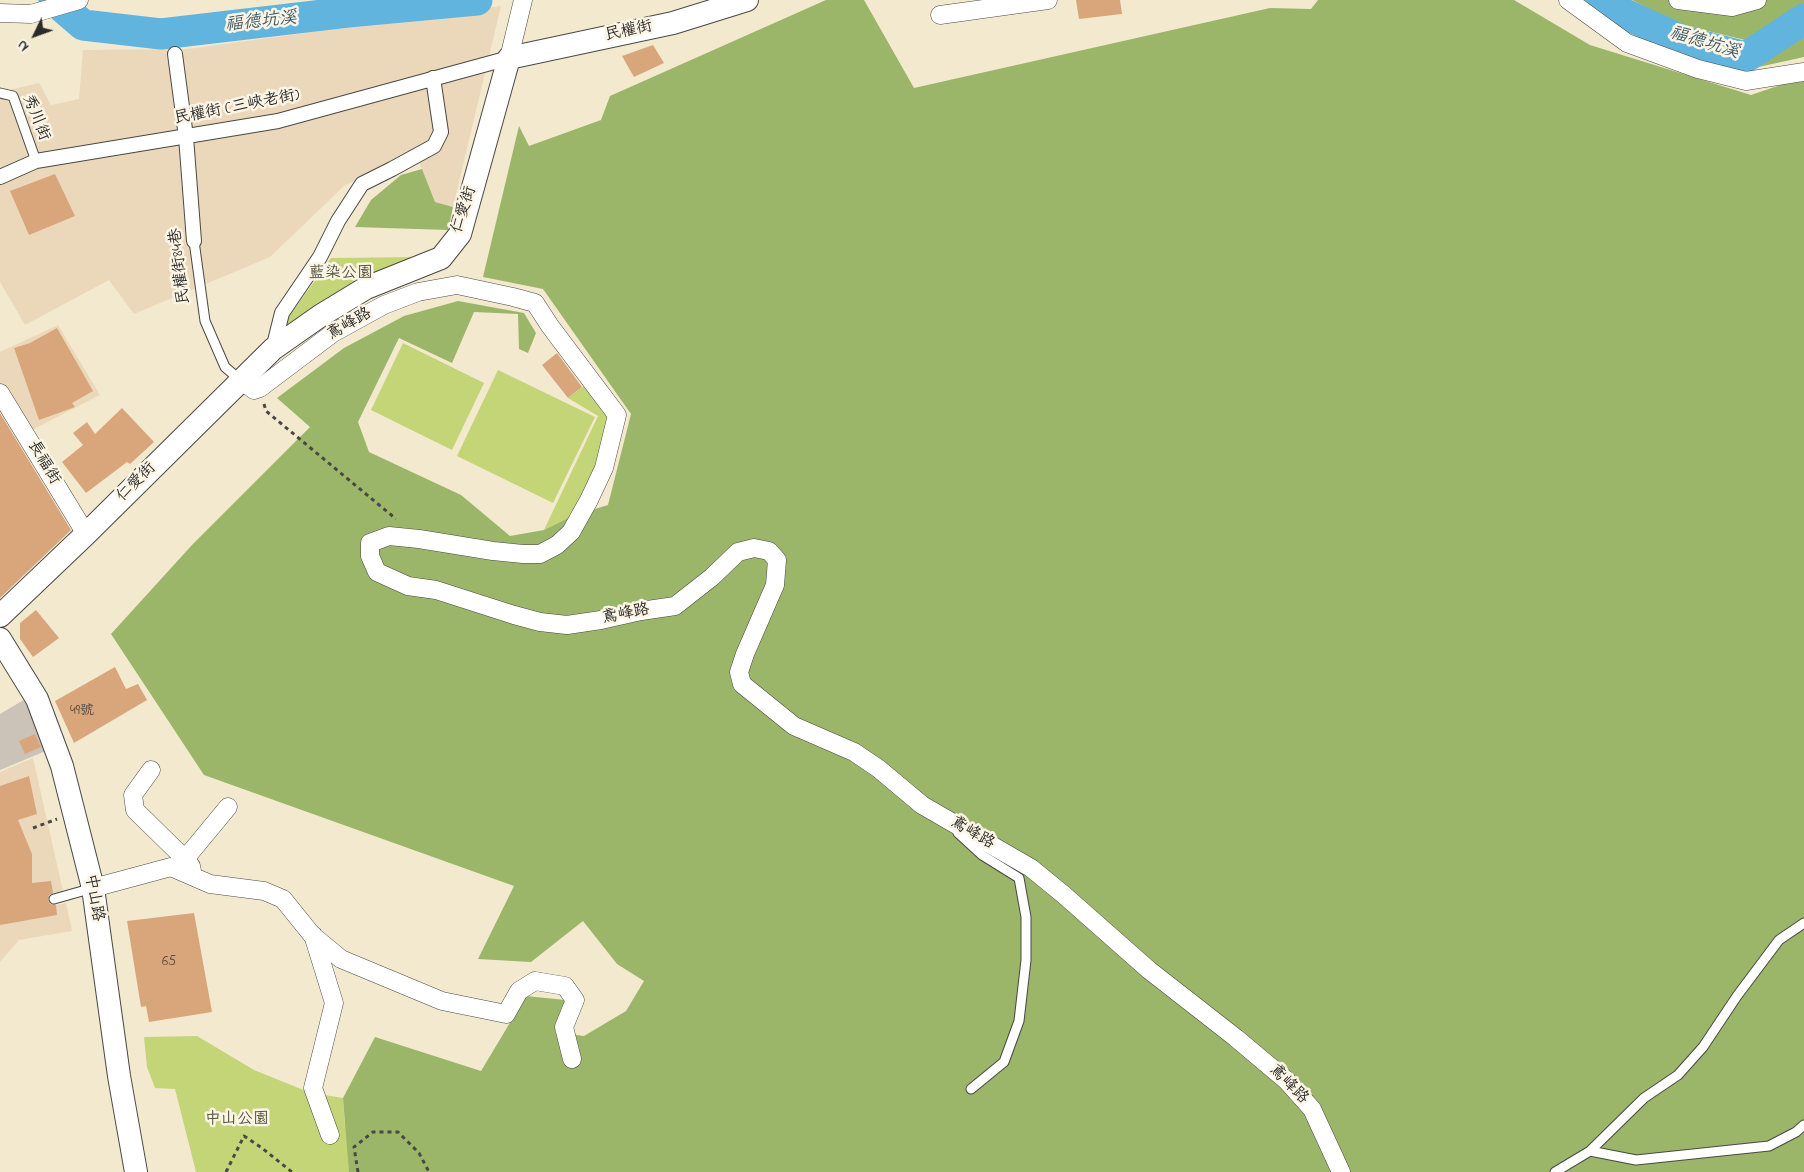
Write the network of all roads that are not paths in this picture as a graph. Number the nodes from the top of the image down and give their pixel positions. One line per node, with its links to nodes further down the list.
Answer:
1 (79, 0): 8 (street)
2 (523, 0): 11 (street)
3 (747, 0): 11 (street, 民權街)
4 (1048, 0): 9 (street)
5 (1568, 0): 12 (street)
6 (1678, 0): 7 (street)
7 (1757, 0)
8 (0, 12)
9 (940, 15)
10 (175, 54): 15 (street, 民權街84巷)
11 (508, 58): 13 (street, 民權街 (三峽老街)); 19 (street, 仁愛街)
12 (1804, 72)
13 (433, 78): 15 (street, 民權街 (三峽老街)); 19 (street)
14 (0, 93): 16 (lane, 秀川街)
15 (186, 136): 16 (street, 民權街 (三峽老街)); 18 (street, 民權街84巷)
16 (36, 161): 17 (street, 民權街 (三峽老街))
17 (0, 177)
18 (194, 241): 20 (lane, 民權街84巷)
19 (272, 349): 20 (street, 仁愛街)
20 (240, 380): 22 (street, 仁愛街); 27 (street, 鳶峰路)
21 (0, 393): 22 (street, 長福街)
22 (86, 534): 23 (street, 仁愛街)
23 (0, 616)
24 (0, 639): 30 (street, 中山路)
25 (152, 770): 28 (street)
26 (228, 807): 28 (street)
27 (934, 812): 35 (lane); 40 (street, 鳶峰路)
28 (185, 859): 29 (street)
29 (193, 876): 30 (street); 33 (street)
30 (93, 888): 31 (lane); 39 (street, 中山路)
31 (54, 899)
32 (1804, 924): 38 (lane)
33 (312, 935): 34 (street); 37 (street)
34 (572, 1059)
35 (970, 1089)
36 (1804, 1125): 38 (lane)
37 (330, 1135)
38 (1590, 1151): 41 (lane)
39 (136, 1172)
40 (1341, 1172)
41 (1555, 1172)

